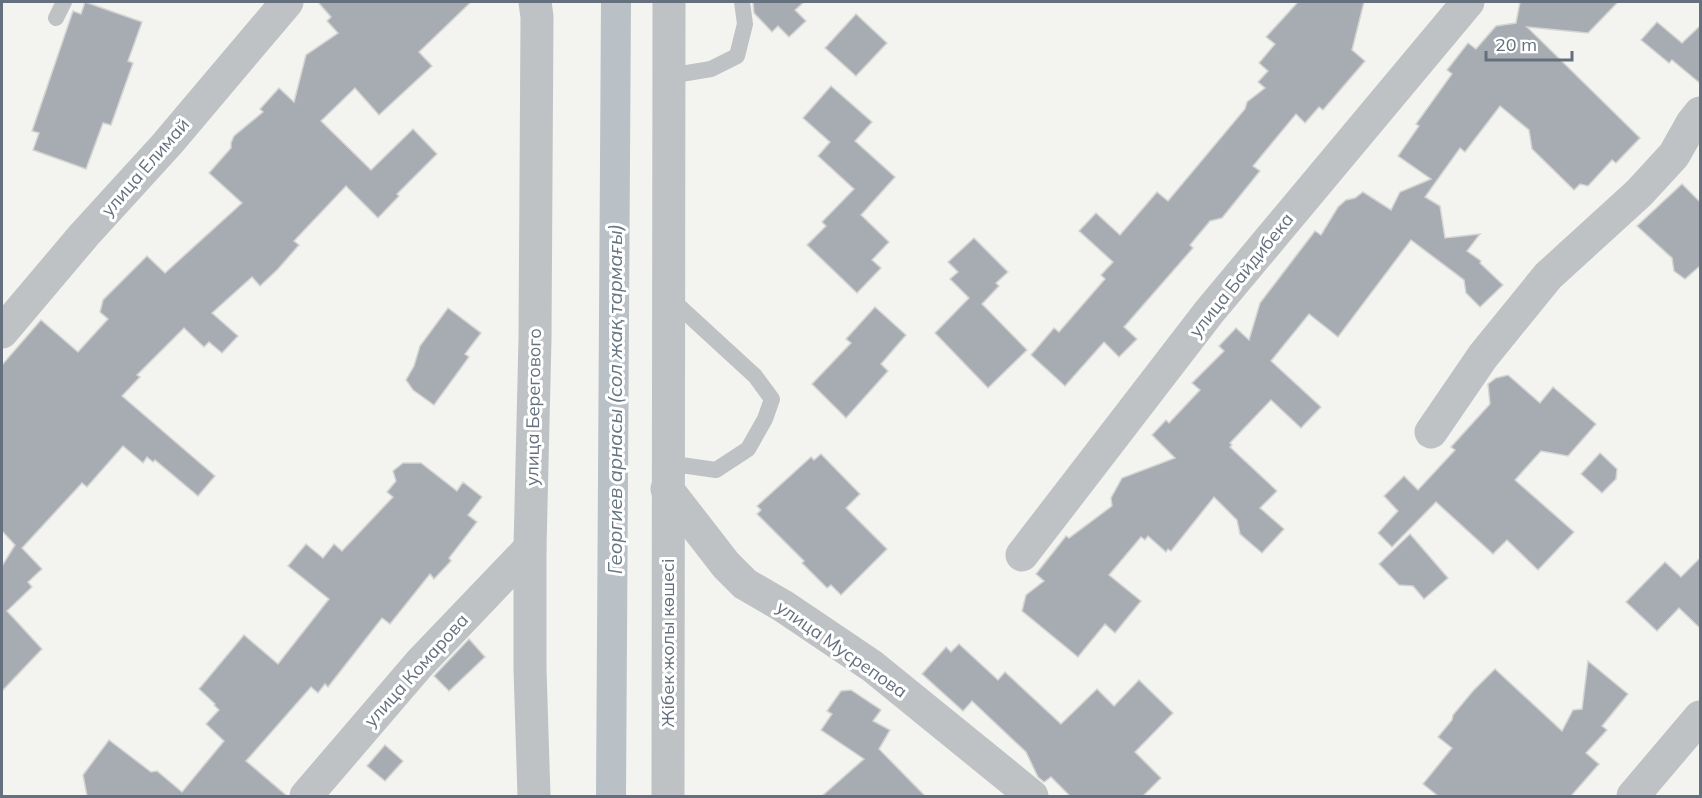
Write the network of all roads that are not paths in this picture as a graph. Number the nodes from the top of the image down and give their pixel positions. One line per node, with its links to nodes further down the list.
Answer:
1 (64, 2): 7 (lane)
2 (287, 2): 11 (street, улица Елимай)
3 (669, 2): 8 (street, Жібек жолы көшесі)
4 (742, 2): 8 (lane)
5 (1468, 2): 15 (street, улица Байдибека)
6 (536, 9): 14 (street, улица Берегового)
7 (56, 18)
8 (669, 76): 10 (street, Жібек жолы көшесі)
9 (1701, 113): 12 (street)
10 (668, 297): 13 (street, Жібек жолы көшесі); 13 (lane)
11 (2, 332)
12 (1431, 432)
13 (667, 476): 19 (street, Жібек жолы көшесі); 20 (street, улица Мусрепова)
14 (530, 548): 17 (street, улица Комарова); 18 (street, улица Берегового)
15 (1022, 555)
16 (1701, 717): 21 (street)
17 (306, 796)
18 (534, 796)
19 (668, 796)
20 (1032, 796)
21 (1633, 796)

